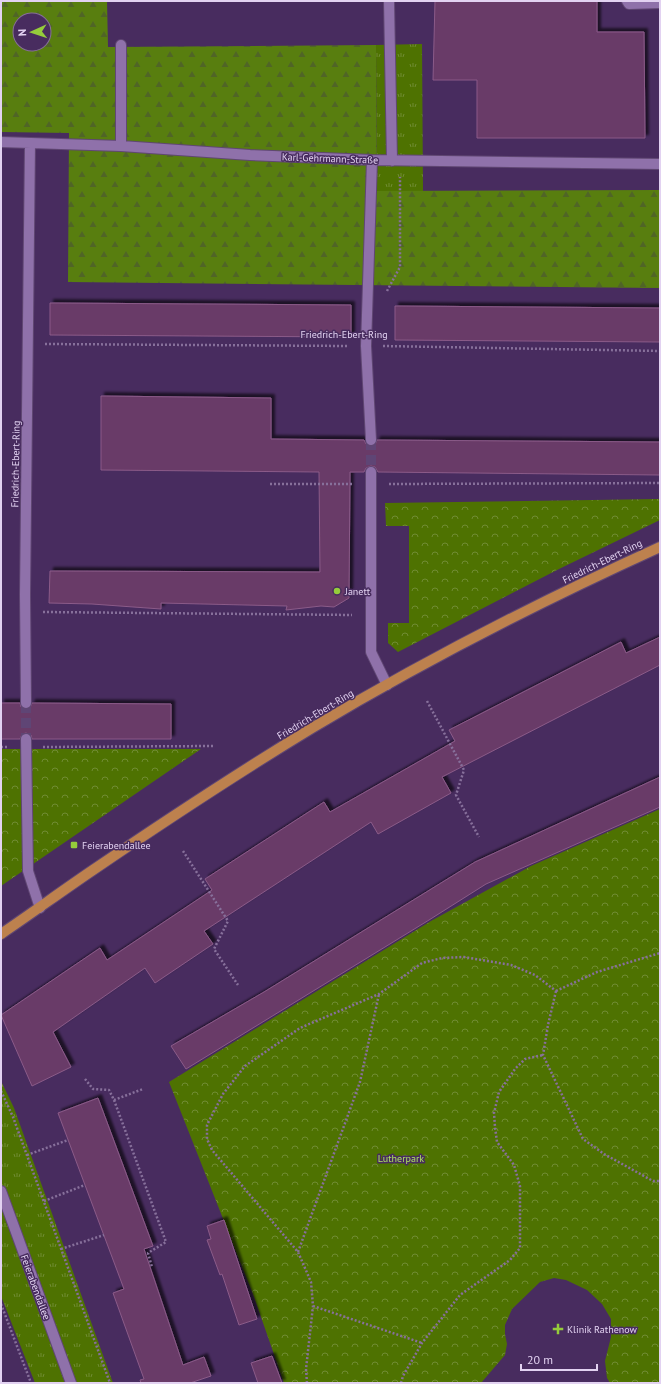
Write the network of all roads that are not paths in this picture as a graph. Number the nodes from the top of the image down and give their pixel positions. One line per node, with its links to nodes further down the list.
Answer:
1 (389, 1): 9 (street)
2 (627, 1): 3 (street)
3 (660, 3)
4 (121, 45): 7 (street)
5 (1, 142): 6 (street, Karl-Gehrmann-Straße)
6 (30, 143): 7 (street, Karl-Gehrmann-Straße); 15 (street, Friedrich-Ebert-Ring)
7 (121, 146): 8 (street, Karl-Gehrmann-Straße)
8 (372, 160): 9 (street, Karl-Gehrmann-Straße); 11 (street)
9 (396, 161): 10 (street, Karl-Gehrmann-Straße)
10 (660, 164)
11 (371, 440)
12 (371, 472): 14 (street)
13 (660, 547): 14 (main road, Friedrich-Ebert-Ring)
14 (387, 686): 17 (main road, Friedrich-Ebert-Ring)
15 (26, 703)
16 (26, 743): 17 (street)
17 (40, 908): 18 (main road, Friedrich-Ebert-Ring)
18 (1, 934)
19 (1, 1191): 20 (street, Feierabendallee)
20 (71, 1383)

